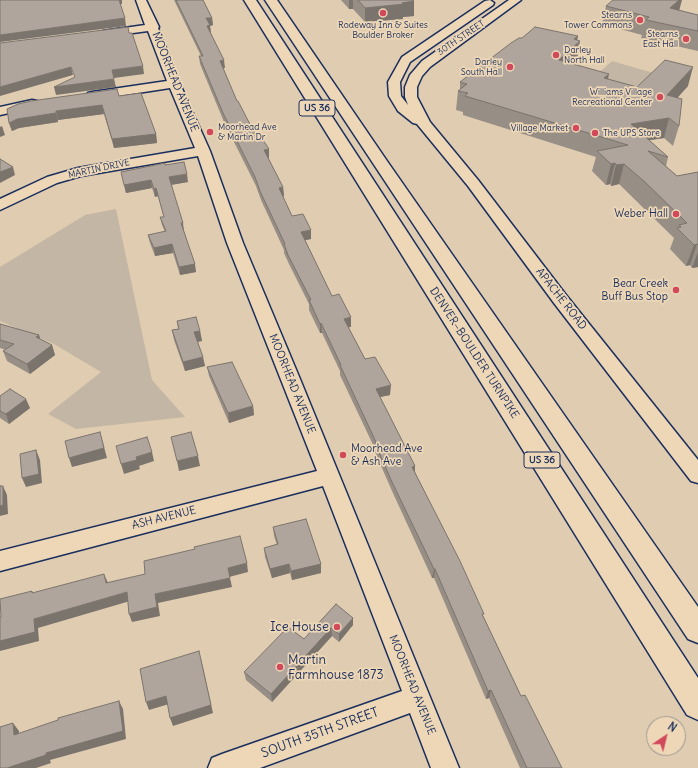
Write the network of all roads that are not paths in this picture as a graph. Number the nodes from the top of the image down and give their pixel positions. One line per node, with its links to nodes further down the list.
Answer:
1 (141, 0): 7 (street, MOORHEAD AVENUE)
2 (250, 0): 24 (highway, DENVER–BOULDER TURNPIKE / US 36)
3 (271, 0): 15 (highway, US 36)
4 (284, 0): 15 (highway)
5 (494, 0): 9 (street, 30TH STREET)
6 (516, 0): 10 (street, 30TH STREET)
7 (153, 27): 8 (street); 11 (street, MOORHEAD AVENUE)
8 (91, 35)
9 (394, 82): 16 (street, APACHE ROAD)
10 (412, 82): 16 (street, APACHE ROAD)
11 (174, 84): 12 (street); 17 (street, MOORHEAD AVENUE)
12 (79, 98)
13 (48, 102): 14 (street)
14 (0, 112)
15 (346, 112): 22 (highway, US 36)
16 (424, 124): 19 (street, APACHE ROAD)
17 (203, 151): 18 (street, MARTIN DRIVE); 20 (street, MOORHEAD AVENUE)
18 (0, 205)
19 (698, 475)
20 (329, 476): 21 (street, ASH AVENUE); 23 (street, MOORHEAD AVENUE)
21 (0, 561)
22 (698, 630)
23 (418, 698): 25 (street, SOUTH 35TH STREET); 26 (street, MOORHEAD AVENUE)
24 (698, 706)
25 (222, 768)
26 (445, 768)

